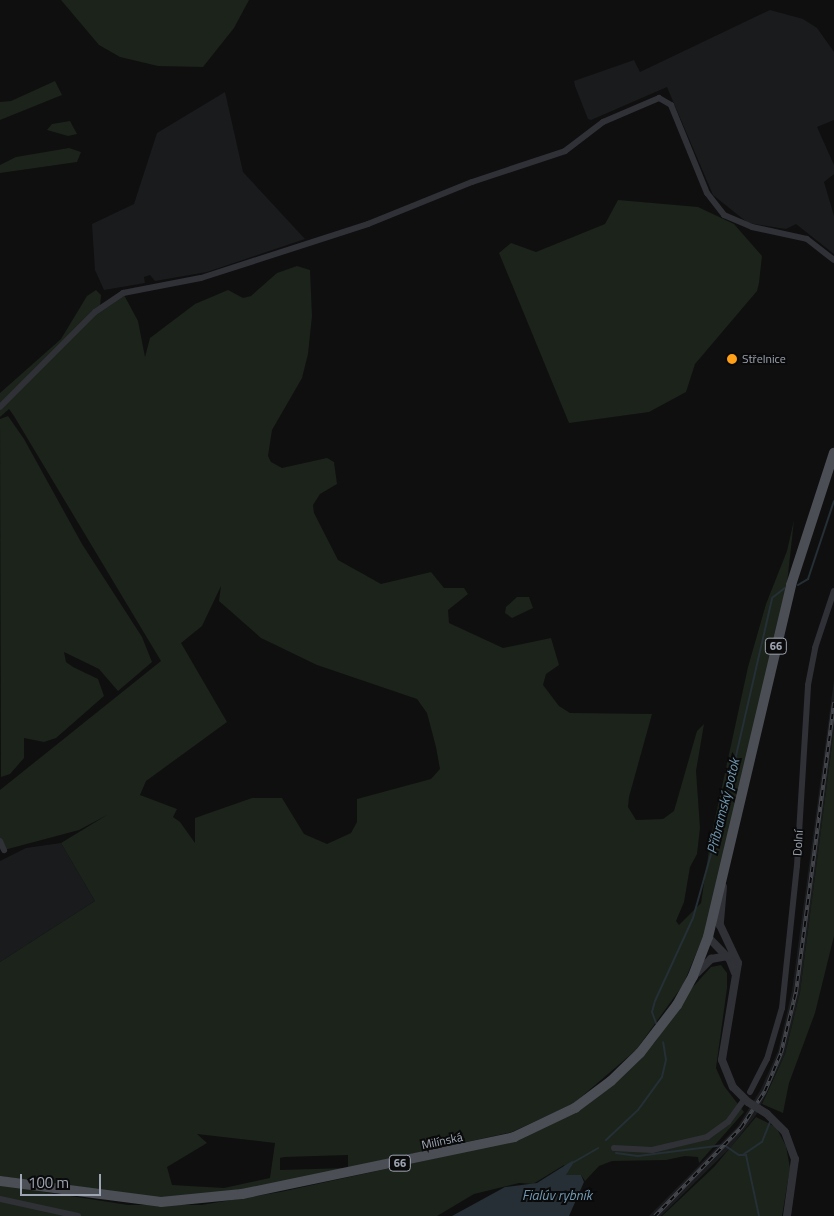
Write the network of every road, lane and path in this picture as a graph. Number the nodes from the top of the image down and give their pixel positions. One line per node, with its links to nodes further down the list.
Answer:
1 (834, 260): 2 (street)
2 (0, 407)
3 (834, 453): 7 (main road, 66)
4 (834, 591): 13 (street, Dolní)
5 (0, 841): 6 (street)
6 (4, 850)
7 (723, 878): 8 (main road, 66); 9 (street)
8 (708, 937): 9 (street); 10 (street); 12 (main road, Milínská / 66)
9 (730, 945): 11 (street)
10 (728, 956): 11 (street); 12 (street)
11 (736, 980): 14 (street)
12 (687, 987): 16 (main road, Milínská / 66)
13 (750, 1092)
14 (746, 1100): 15 (street); 19 (street, bridge)
15 (614, 1148)
16 (0, 1181)
17 (0, 1199): 18 (street)
18 (78, 1216)
19 (787, 1216)

